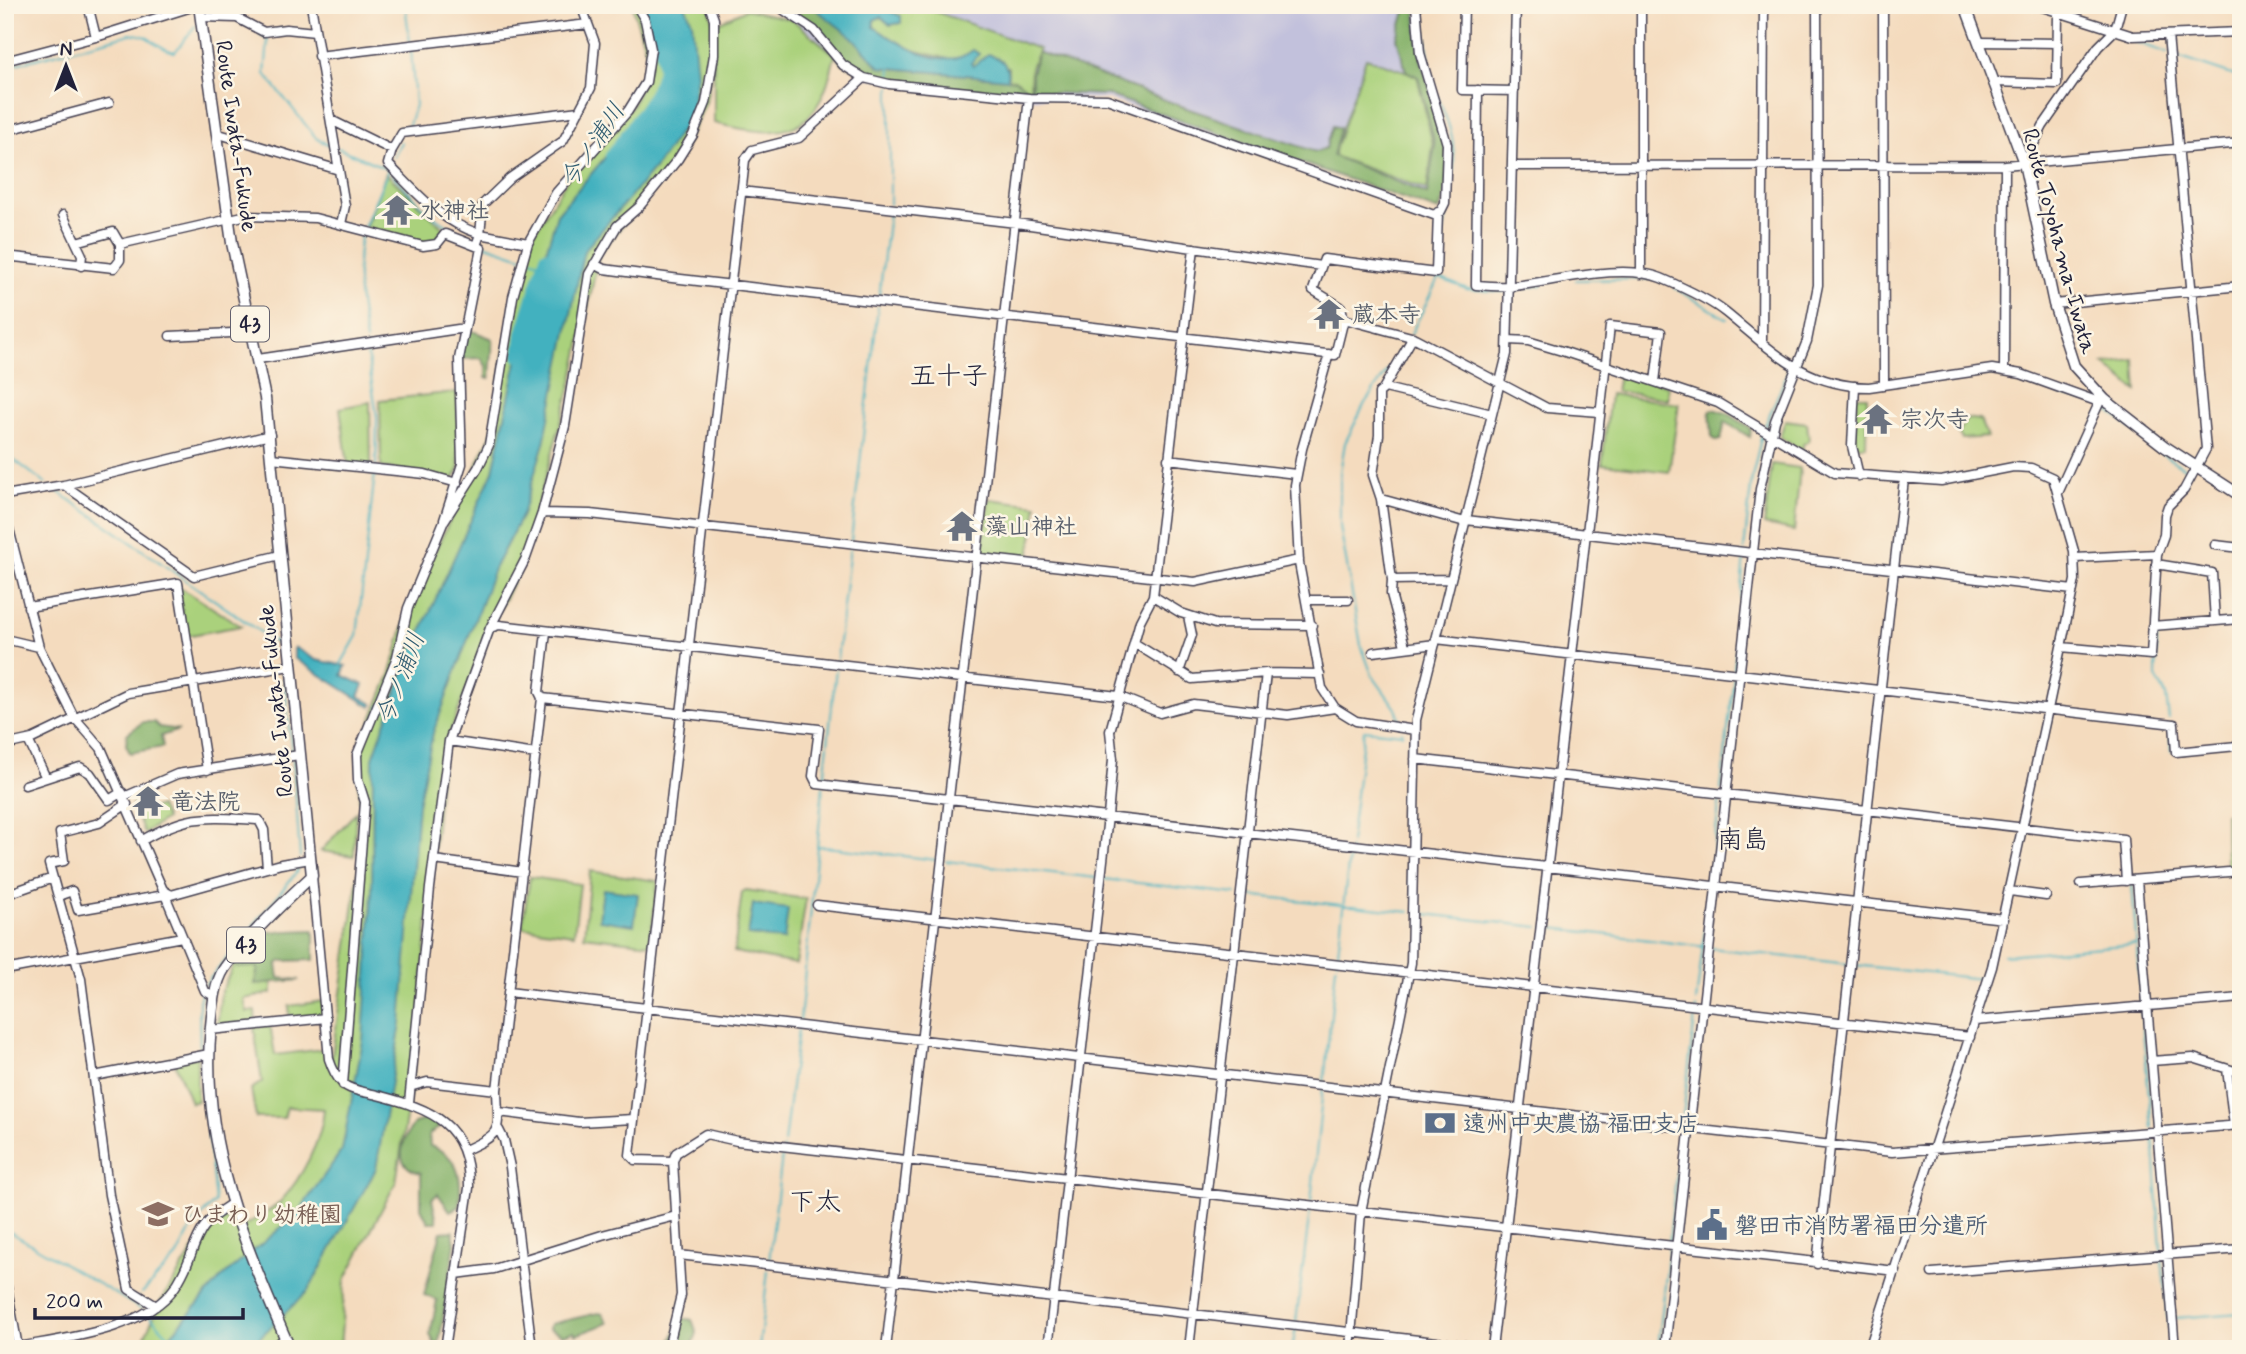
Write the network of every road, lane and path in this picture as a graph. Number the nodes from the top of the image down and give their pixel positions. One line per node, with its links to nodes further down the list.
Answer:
1 (88, 5): 25 (street)
2 (199, 5): 19 (main road, Route Iwata-Fukude / 43); 25 (street)
3 (311, 5): 21 (street)
4 (581, 5): 20 (street)
5 (636, 5): 59 (street)
6 (709, 5): 64 (street)
7 (776, 5): 30 (street)
8 (1416, 5): 52 (street)
9 (1464, 5): 32 (street)
10 (1516, 5): 33 (street)
11 (1641, 5): 49 (street)
12 (1764, 5): 48 (street)
13 (1817, 5): 44 (street)
14 (1883, 5): 45 (street)
15 (1965, 5): 26 (main road, Route Toyohama-Iwata)
16 (2036, 5): 18 (street)
17 (2122, 5): 22 (street)
18 (2058, 13): 22 (street); 27 (street)
19 (201, 17): 21 (street); 39 (main road, Route Iwata-Fukude / 43)
20 (589, 24): 28 (street); 36 (street)
21 (315, 32): 28 (street)
22 (2113, 32): 24 (street); 43 (street)
23 (2241, 32): 24 (street)
24 (2168, 34): 41 (street)
25 (96, 37): 29 (street)
26 (1979, 43): 27 (street); 31 (main road, Route Toyohama-Iwata)
27 (2058, 43): 31 (street)
28 (318, 56): 37 (street)
29 (5, 61)
30 (864, 78): 34 (street); 51 (street)
31 (1994, 82): 43 (main road, Route Toyohama-Iwata)
32 (1478, 90): 33 (street); 69 (street)
33 (1514, 91): 47 (street)
34 (1029, 98): 52 (street); 55 (street)
35 (109, 103): 38 (street)
36 (579, 111): 42 (street); 57 (street)
37 (331, 120): 42 (street); 50 (street)
38 (5, 131)
39 (219, 134): 50 (street); 54 (main road, Route Iwata-Fukude / 43)
40 (2241, 143): 41 (street)
41 (2179, 148): 43 (street); 71 (street)
42 (392, 150): 57 (street)
43 (2024, 163): 46 (street); 72 (main road, Route Toyohama-Iwata)
44 (1819, 165): 45 (street); 48 (street); 85 (street)
45 (1883, 165): 46 (street); 89 (street)
46 (2005, 165): 86 (street)
47 (1513, 166): 49 (street); 69 (street)
48 (1761, 166): 49 (street); 81 (street)
49 (1641, 167): 67 (street)
50 (339, 170): 56 (street)
51 (741, 191): 55 (street); 68 (street)
52 (1438, 212): 66 (street)
53 (63, 215): 58 (street)
54 (228, 219): 56 (street); 60 (street); 76 (main road, Route Iwata-Fukude / 43)
55 (1016, 223): 62 (street); 73 (street)
56 (341, 224): 61 (street)
57 (480, 234): 59 (street); 61 (street)
58 (76, 242): 60 (street); 65 (street)
59 (528, 243): 111 (street)
60 (120, 244): 65 (street)
61 (476, 246): 75 (street)
62 (1194, 248): 66 (street); 78 (street)
63 (5, 256): 65 (street)
64 (594, 264): 68 (street); 110 (street)
65 (81, 265)
66 (1321, 266): 74 (street)
67 (1642, 274): 69 (street); 81 (street)
68 (730, 284): 73 (street); 113 (street)
69 (1511, 286): 80 (street)
70 (2241, 286): 71 (street)
71 (2193, 290): 72 (street); 99 (street)
72 (2054, 304): 92 (main road, Route Toyohama-Iwata)
73 (1004, 317): 78 (street); 121 (street)
74 (1344, 319): 79 (street); 82 (street)
75 (465, 328): 83 (street); 103 (street)
76 (252, 332): 77 (street); 83 (main road, Route Iwata-Fukude / 43)
77 (170, 336)
78 (1182, 337): 82 (street); 98 (street)
79 (1413, 337): 88 (street); 90 (street)
80 (1509, 340): 84 (street); 88 (street)
81 (1762, 344): 85 (street)
82 (1329, 354): 100 (street)
83 (258, 359): 95 (main road, Route Iwata-Fukude / 43)
84 (1605, 365): 87 (street); 87 (street); 93 (street)
85 (1795, 371): 91 (street); 96 (street)
86 (2004, 371): 89 (street); 92 (street)
87 (1655, 382): 96 (street)
88 (1499, 383): 93 (street); 94 (street)
89 (1884, 383): 91 (street)
90 (1383, 389): 94 (street); 108 (street)
91 (1855, 389): 101 (street)
92 (2099, 402): 99 (main road, Route Toyohama-Iwata); 105 (street)
93 (1600, 412): 114 (street)
94 (1492, 414): 112 (street)
95 (270, 435): 97 (main road, Route Iwata-Fukude / 43); 104 (street)
96 (1771, 438): 101 (street); 117 (street)
97 (271, 458): 103 (street); 119 (main road, Route Iwata-Fukude / 43)
98 (1168, 459): 100 (street); 125 (street)
99 (2197, 468): 107 (main road, Route Toyohama-Iwata); 118 (street)
100 (1296, 474): 122 (street)
101 (1859, 476): 102 (street)
102 (1904, 479): 105 (street); 124 (street)
103 (457, 482): 111 (street)
104 (64, 485): 106 (street); 119 (street)
105 (2058, 493): 120 (street)
106 (5, 495)
107 (2241, 496)
108 (1381, 499): 112 (street); 127 (street)
109 (5, 513): 132 (street)
110 (542, 513): 113 (street); 138 (street)
111 (444, 521): 231 (street)
112 (1465, 521): 114 (street); 126 (street)
113 (702, 527): 121 (street); 146 (street)
114 (1586, 533): 117 (street); 148 (street)
115 (2215, 545): 116 (street)
116 (2241, 548)
117 (1754, 552): 124 (street); 153 (street)
118 (2157, 554): 120 (street); 123 (street)
119 (280, 555): 149 (main road, Route Iwata-Fukude / 43)
120 (2075, 558): 128 (street)
121 (977, 559): 125 (street); 154 (street)
122 (1299, 560): 125 (street); 130 (street)
123 (2156, 564): 135 (street); 137 (street)
124 (1895, 569): 128 (street); 156 (street)
125 (1155, 578): 129 (street)
126 (1451, 579): 127 (street); 141 (street)
127 (1392, 580): 143 (street)
128 (2073, 590): 145 (street)
129 (1153, 596): 133 (street); 142 (street)
130 (1308, 600): 131 (street); 136 (street)
131 (1348, 600)
132 (28, 607): 144 (street); 155 (street)
133 (1188, 616): 136 (street); 150 (street)
134 (2241, 619): 135 (street)
135 (2215, 621): 137 (street)
136 (1312, 625): 152 (street)
137 (2156, 626): 145 (street)
138 (490, 628): 139 (street); 166 (street)
139 (546, 632): 146 (street); 158 (street)
140 (5, 639): 144 (street)
141 (1436, 641): 143 (street); 148 (street); 164 (street)
142 (1134, 643): 150 (street); 157 (street)
143 (1405, 646): 147 (street)
144 (39, 647): 163 (street)
145 (2061, 647): 160 (street)
146 (688, 648): 154 (street); 162 (street)
147 (1373, 652)
148 (1572, 655): 153 (street); 173 (street)
149 (290, 661): 155 (street); 170 (main road, Route Iwata-Fukude / 43)
150 (1179, 672): 151 (street)
151 (1265, 673): 152 (street); 161 (street)
152 (1320, 674): 159 (street)
153 (1741, 674): 156 (street); 176 (street)
154 (963, 679): 157 (street); 178 (street)
155 (193, 682): 163 (street); 172 (street)
156 (1881, 690): 160 (street); 179 (street)
157 (1118, 696): 161 (street); 180 (street)
158 (542, 698): 162 (street); 169 (street)
159 (1335, 708): 161 (street); 164 (street)
160 (2048, 709): 167 (street); 181 (street)
161 (1262, 712): 182 (street)
162 (681, 713): 178 (street); 217 (street)
163 (74, 717): 165 (street); 177 (street)
164 (1415, 730): 171 (street)
165 (28, 740): 168 (street); 174 (street)
166 (449, 741): 169 (street); 186 (street)
167 (2241, 743)
168 (5, 745)
169 (536, 754): 190 (street)
170 (299, 755): 172 (street); 185 (main road, Route Iwata-Fukude / 43)
171 (1415, 759): 173 (street); 184 (street)
172 (207, 770): 177 (street)
173 (1558, 775): 176 (street); 187 (street)
174 (45, 776): 175 (street); 177 (street)
175 (25, 785)
176 (1728, 794): 179 (street); 195 (street)
177 (125, 798): 183 (street); 192 (street)
178 (949, 799): 180 (street); 203 (street)
179 (1867, 810): 181 (street); 201 (street)
180 (1108, 817): 182 (street); 205 (street)
181 (2023, 828): 193 (street); 196 (street)
182 (1248, 833): 184 (street); 207 (street)
183 (141, 841): 188 (street); 197 (street)
184 (1414, 852): 187 (street); 210 (street)
185 (310, 859): 188 (street); 191 (main road, Route Iwata-Fukude / 43)
186 (434, 860): 190 (street); 232 (street)
187 (1548, 866): 195 (street); 211 (street)
188 (267, 868): 197 (street)
189 (2241, 871): 193 (street)
190 (523, 872): 212 (street)
191 (312, 876): 213 (main road, 43); 218 (street)
192 (53, 878): 198 (street); 199 (street)
193 (2131, 880): 194 (street); 215 (street)
194 (2081, 884)
195 (1718, 886): 201 (street); 216 (street)
196 (2010, 891): 200 (street); 204 (street)
197 (164, 893): 199 (street); 206 (street)
198 (5, 895)
199 (58, 896): 208 (street)
200 (2046, 896)
201 (1857, 901): 204 (street); 220 (street)
202 (817, 905): 203 (street)
203 (934, 917): 205 (street); 223 (street)
204 (2004, 919): 219 (street)
205 (1094, 934): 207 (street); 225 (street)
206 (182, 937): 208 (street); 213 (street)
207 (1234, 950): 210 (street); 229 (street)
208 (74, 958): 209 (street); 230 (street)
209 (5, 970)
210 (1409, 972): 211 (street); 234 (street)
211 (1534, 988): 216 (street); 236 (street)
212 (508, 992): 217 (street); 233 (street)
213 (214, 996): 221 (main road, 43)
214 (2241, 998): 215 (street)
215 (2147, 1006): 219 (street); 226 (street)
216 (1704, 1008): 220 (street); 240 (street)
217 (647, 1009): 223 (street); 238 (street)
218 (326, 1018): 221 (street); 231 (street)
219 (1975, 1021): 222 (street)
220 (1843, 1023): 222 (street); 243 (street)
221 (210, 1030): 224 (main road, 43)
222 (1970, 1037): 245 (street)
223 (922, 1040): 225 (street); 246 (street)
224 (209, 1054): 230 (street); 250 (main road, 43)
225 (1081, 1058): 229 (street); 248 (street)
226 (2151, 1061): 227 (street); 242 (street)
227 (2227, 1069): 228 (street); 239 (street)
228 (2241, 1073)
229 (1220, 1074): 234 (street); 249 (street)
230 (94, 1076): 266 (street)
231 (347, 1086): 235 (street)
232 (413, 1086): 233 (street); 235 (street)
233 (497, 1090): 237 (street)
234 (1384, 1093): 236 (street); 251 (street)
235 (410, 1103): 244 (street)
236 (1520, 1108): 240 (street); 253 (street)
237 (499, 1112): 238 (street); 241 (street)
238 (634, 1119): 247 (street)
239 (2237, 1125): 242 (street)
240 (1690, 1128): 243 (street); 254 (street)
241 (499, 1130): 244 (street); 258 (street)
242 (2157, 1132): 245 (street); 257 (street)
243 (1829, 1143): 245 (street); 259 (street)
244 (465, 1150): 262 (street)
245 (1934, 1150): 260 (street)
246 (906, 1160): 247 (street); 248 (street); 264 (street)
247 (673, 1161): 252 (street)
248 (1067, 1178): 249 (street); 265 (street)
249 (1207, 1194): 251 (street); 267 (street)
250 (231, 1204): 266 (street); 269 (main road, 43)
251 (1361, 1212): 253 (street); 268 (street)
252 (676, 1216): 256 (street); 258 (street)
253 (1506, 1228): 254 (street); 281 (street)
254 (1677, 1247): 259 (street); 282 (street)
255 (2241, 1249): 257 (street)
256 (679, 1255): 264 (street); 276 (street)
257 (2167, 1255): 261 (street); 284 (street)
258 (520, 1261): 262 (street); 275 (street)
259 (1817, 1264): 260 (street)
260 (1896, 1271): 283 (street)
261 (1932, 1273)
262 (456, 1274): 274 (street)
263 (5, 1278): 270 (street)
264 (893, 1279): 265 (street); 277 (street)
265 (1054, 1298): 267 (street); 278 (street)
266 (156, 1306): 270 (street)
267 (1193, 1314): 268 (street); 279 (street)
268 (1351, 1332): 280 (street); 281 (street)
269 (285, 1338): 272 (street); 273 (main road, 43)
270 (18, 1347): 271 (street)
271 (7, 1349)
272 (272, 1349)
273 (290, 1349)
274 (445, 1349)
275 (532, 1349)
276 (668, 1349)
277 (886, 1349)
278 (1048, 1349)
279 (1189, 1349)
280 (1350, 1349)
281 (1493, 1349)
282 (1665, 1349)
283 (1869, 1349)
284 (2175, 1349)

